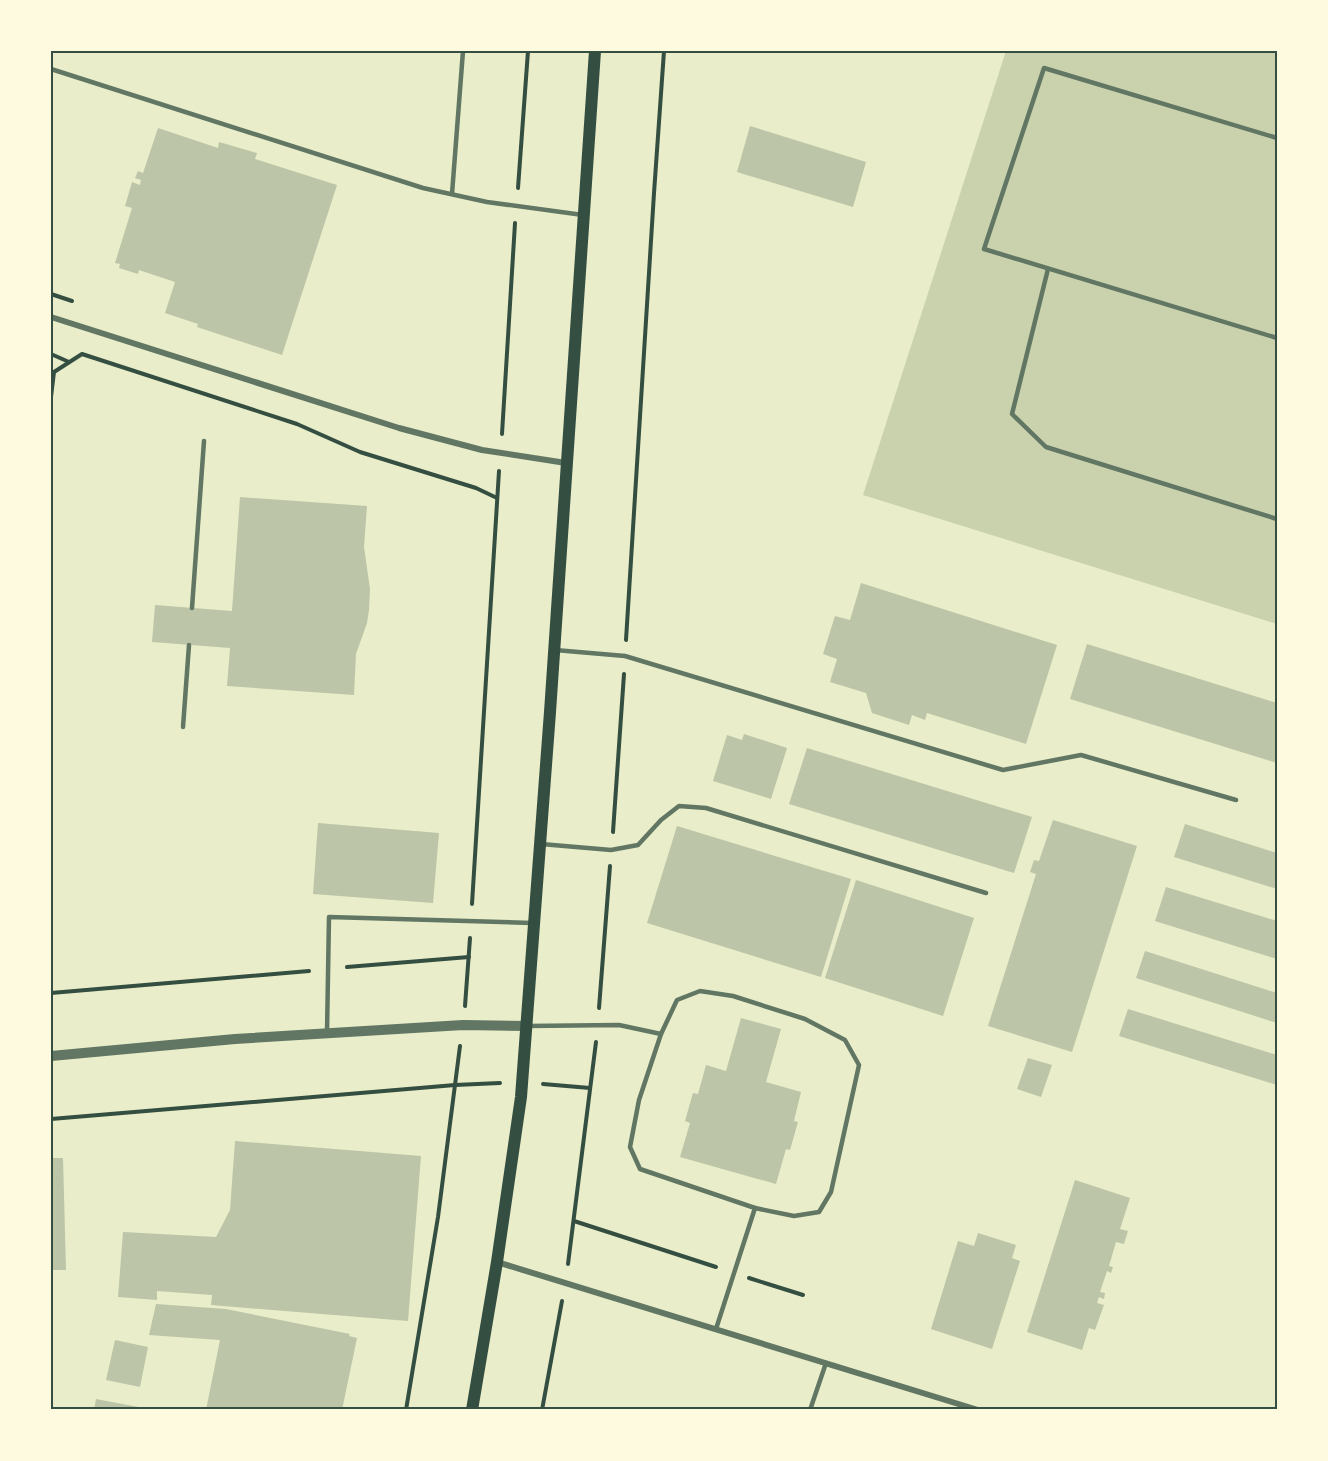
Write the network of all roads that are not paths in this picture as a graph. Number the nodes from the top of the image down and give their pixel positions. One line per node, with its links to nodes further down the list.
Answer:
1 (463, 51): 5 (lane)
2 (595, 51): 6 (main road)
3 (51, 69): 5 (lane)
4 (1277, 138): 7 (lane)
5 (452, 194): 6 (lane)
6 (583, 214): 11 (main road)
7 (1048, 268): 9 (lane); 12 (lane)
8 (51, 317): 11 (street)
9 (1277, 338)
10 (204, 441): 13 (lane)
11 (566, 463): 15 (main road)
12 (1277, 519)
13 (192, 608)
14 (189, 645): 16 (lane)
15 (554, 650): 17 (lane); 18 (main road)
16 (183, 727)
17 (1236, 800)
18 (541, 844): 19 (lane); 20 (main road)
19 (986, 893)
20 (534, 923): 21 (main road); 22 (lane)
21 (527, 1026): 22 (street); 23 (lane); 26 (main road)
22 (327, 1033): 24 (street)
23 (661, 1034): 25 (lane); 25 (lane)
24 (51, 1056)
25 (755, 1208): 27 (lane)
26 (497, 1263): 27 (street); 29 (main road)
27 (716, 1329): 28 (street)
28 (826, 1363): 30 (lane); 31 (street)
29 (472, 1410)
30 (810, 1410)
31 (978, 1410)

